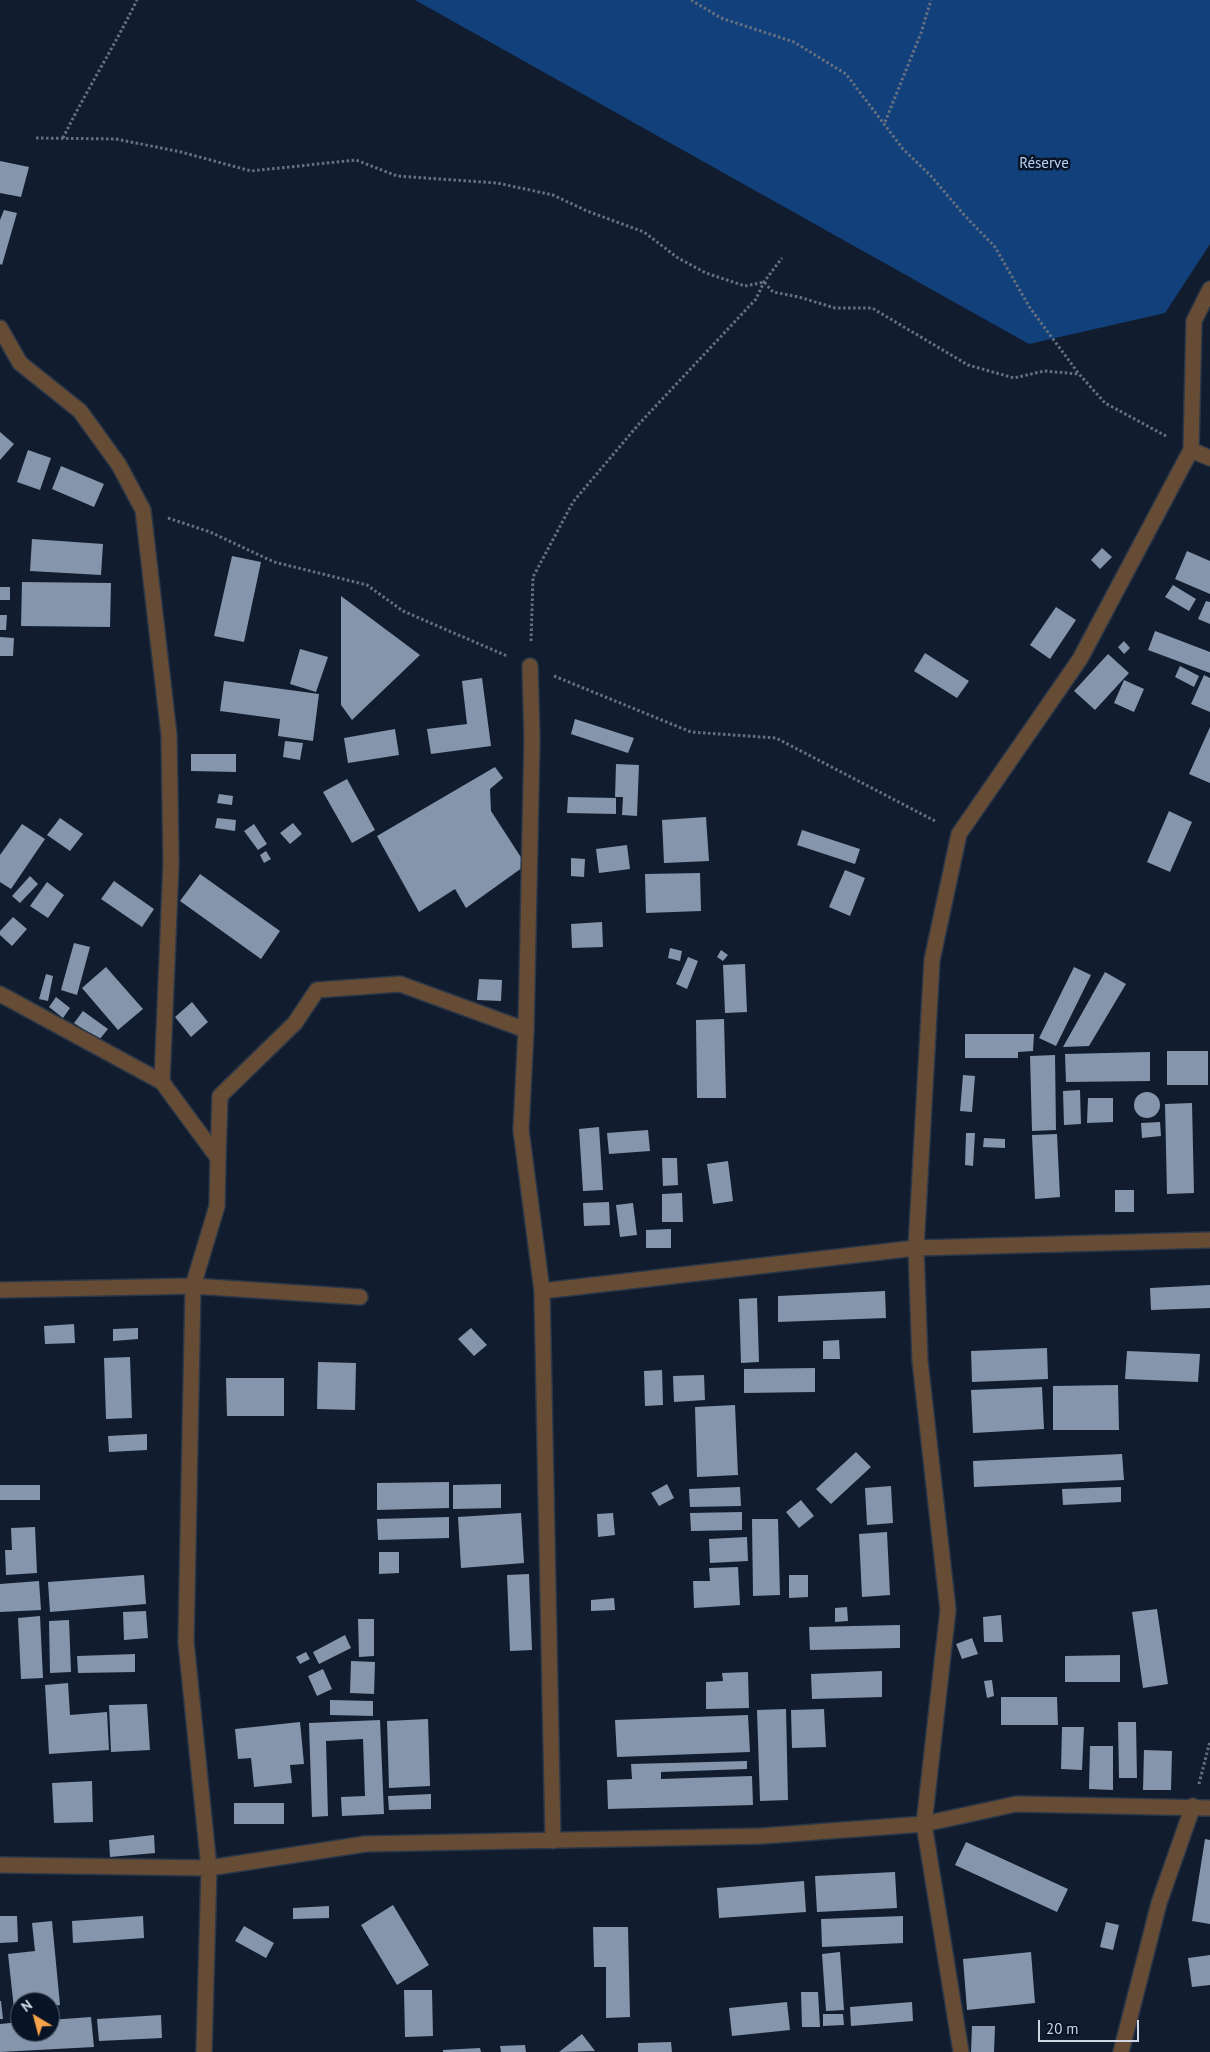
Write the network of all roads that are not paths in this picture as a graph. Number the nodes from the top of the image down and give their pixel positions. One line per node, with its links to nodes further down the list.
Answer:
1 (1210, 289): 3 (street)
2 (0, 328): 8 (street)
3 (1191, 450): 4 (street); 11 (street)
4 (1210, 458)
5 (530, 666): 7 (street)
6 (0, 994): 8 (street)
7 (526, 1030): 9 (street); 14 (street)
8 (162, 1082): 9 (street)
9 (218, 1158): 12 (street)
10 (1210, 1240): 11 (street)
11 (916, 1248): 14 (street); 18 (street)
12 (193, 1286): 13 (street); 15 (street); 21 (street)
13 (0, 1290)
14 (542, 1291): 19 (street)
15 (360, 1296)
16 (1193, 1806): 17 (street); 18 (street); 24 (street)
17 (1210, 1808)
18 (924, 1824): 19 (street); 23 (street)
19 (554, 1841): 21 (street)
20 (0, 1865): 21 (street)
21 (209, 1868): 22 (street)
22 (204, 2052)
23 (961, 2052)
24 (1121, 2052)

